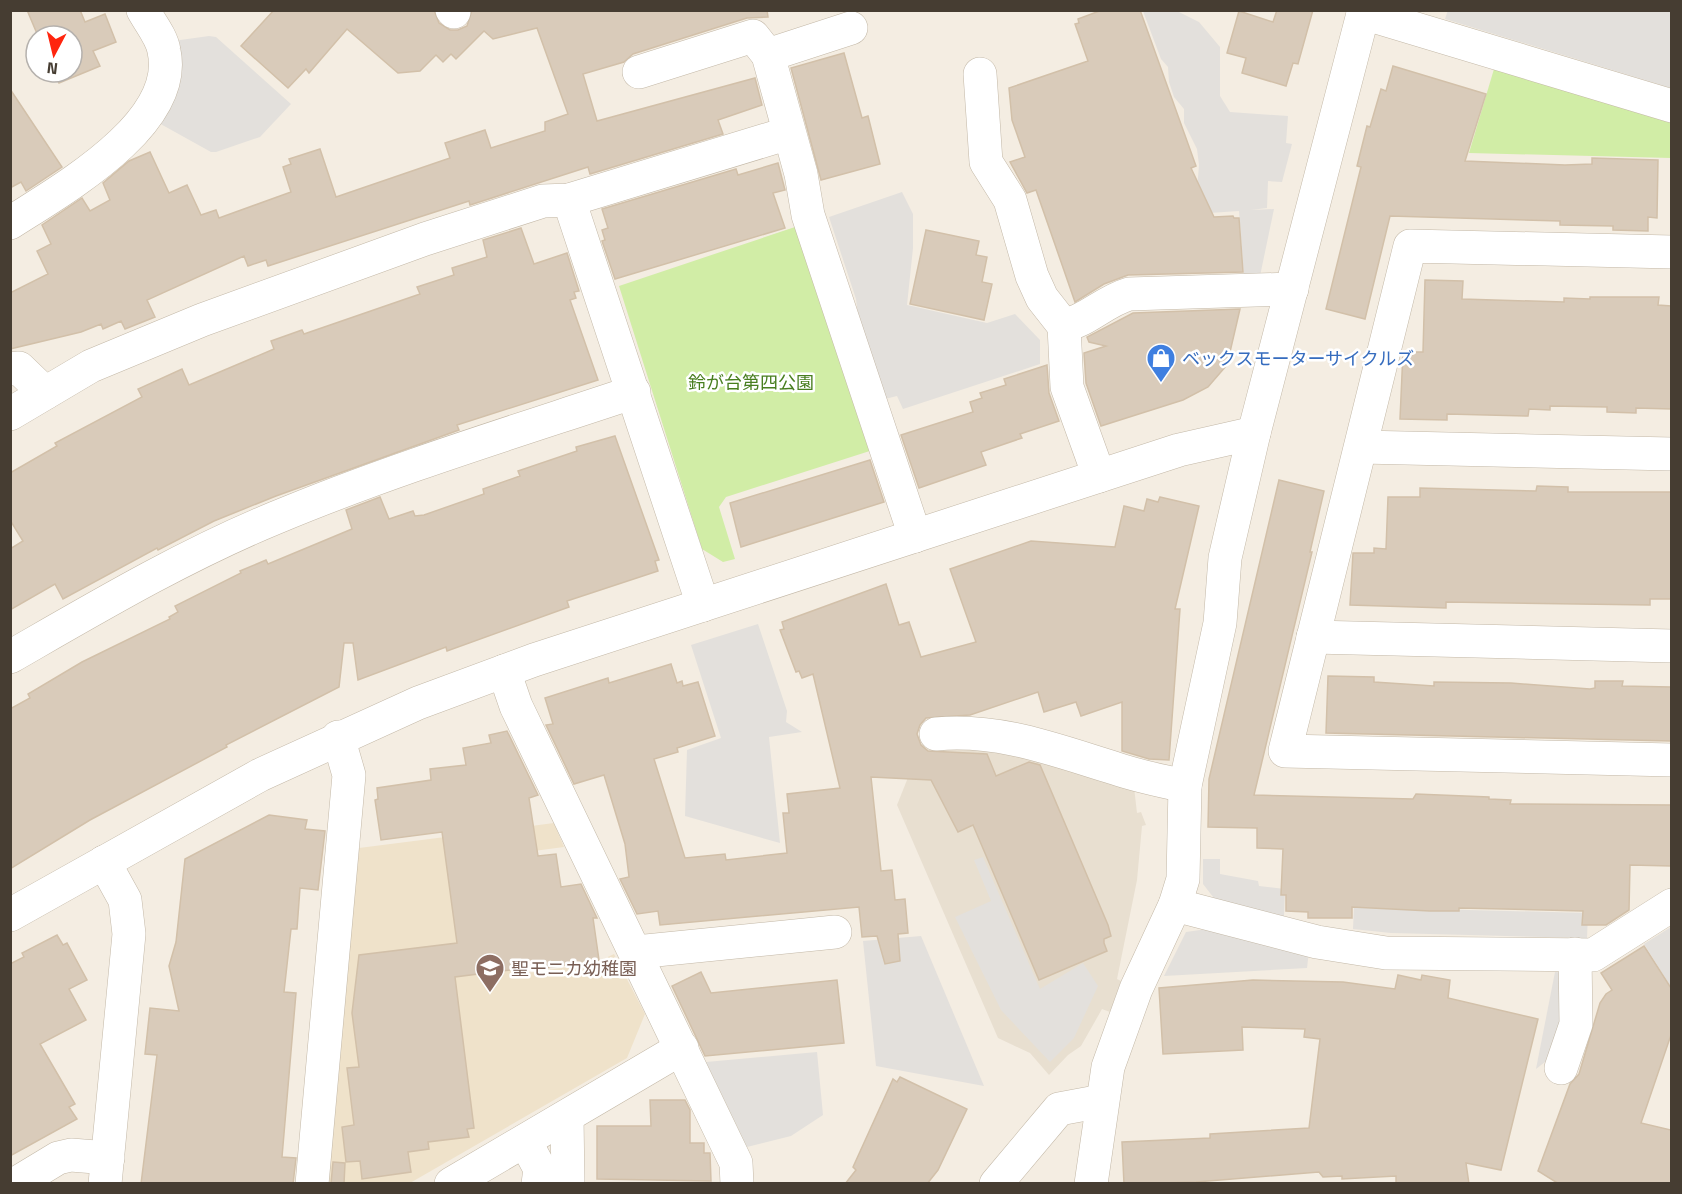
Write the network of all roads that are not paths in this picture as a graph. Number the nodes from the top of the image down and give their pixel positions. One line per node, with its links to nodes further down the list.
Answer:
1 (143, 10): 10 (street)
2 (1363, 12): 7 (street); 12 (street)
3 (851, 28): 4 (street)
4 (768, 55): 5 (street); 8 (street)
5 (639, 72)
6 (980, 74): 13 (street)
7 (1671, 106)
8 (789, 133): 9 (street); 22 (street)
9 (570, 200): 15 (street); 16 (street)
10 (10, 223)
11 (1671, 252): 19 (street)
12 (1292, 289): 13 (street); 18 (street)
13 (1064, 326): 21 (street)
14 (10, 369): 16 (street)
15 (634, 392): 23 (street); 26 (street)
16 (45, 393): 17 (street)
17 (10, 414)
18 (1254, 433): 21 (street); 31 (street)
19 (1361, 447): 20 (street); 24 (street)
20 (1671, 454)
21 (1099, 476): 22 (street)
22 (915, 536): 23 (street)
23 (703, 605): 27 (street)
24 (1314, 637): 25 (street); 30 (street)
25 (1671, 645)
26 (10, 657)
27 (504, 670): 29 (street); 37 (street)
28 (936, 734): 31 (street)
29 (338, 737): 32 (street); 46 (street)
30 (1671, 760)
31 (1185, 786): 33 (street)
32 (104, 862): 35 (street); 44 (street)
33 (1175, 904): 38 (street); 41 (street)
34 (1671, 905): 38 (street)
35 (10, 915)
36 (835, 932): 37 (street)
37 (636, 952): 39 (street)
38 (1575, 954): 40 (street)
39 (682, 1048): 42 (street); 50 (street)
40 (1561, 1068)
41 (1102, 1101): 51 (street); 52 (street)
42 (567, 1117): 43 (street); 49 (street)
43 (525, 1141): 47 (street); 48 (street)
44 (106, 1171): 45 (street)
45 (15, 1184)
46 (312, 1184)
47 (451, 1184)
48 (538, 1184)
49 (568, 1184)
50 (736, 1184)
51 (996, 1184)
52 (1092, 1184)

